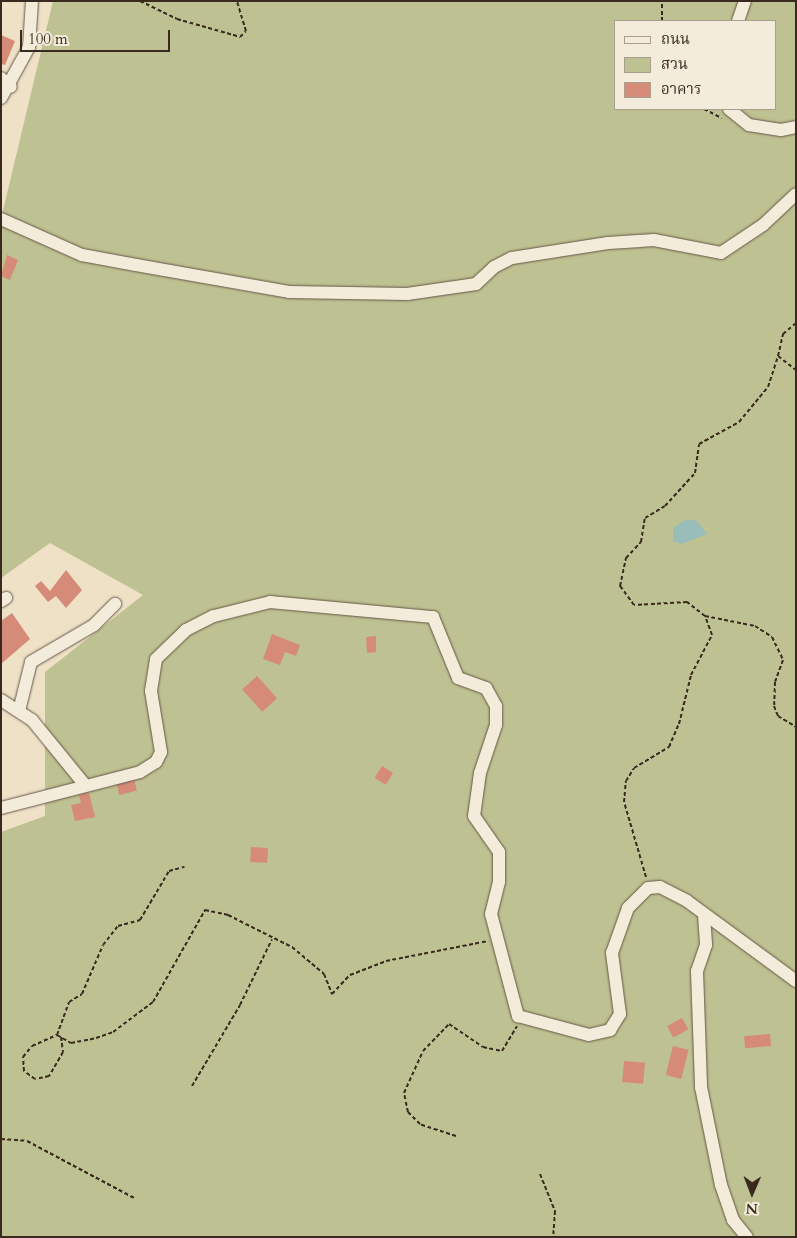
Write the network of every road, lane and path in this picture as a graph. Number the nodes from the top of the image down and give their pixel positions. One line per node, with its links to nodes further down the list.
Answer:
1 (32, 1): 9 (street)
2 (140, 1): 3 (path)
3 (237, 1)
4 (662, 1): 6 (path)
5 (745, 1): 7 (street)
6 (662, 20)
7 (738, 20)
8 (1, 78): 9 (street)
9 (11, 87): 10 (street)
10 (1, 98)
11 (706, 110): 12 (path)
12 (730, 112): 13 (street)
13 (796, 127)
14 (796, 194): 15 (street)
15 (1, 219)
16 (796, 324): 17 (path)
17 (778, 356): 18 (path); 20 (path)
18 (796, 370)
19 (115, 604): 22 (street)
20 (705, 616): 23 (path); 27 (path)
21 (1, 700): 22 (street)
22 (19, 711): 24 (street)
23 (796, 727)
24 (85, 785): 25 (street); 30 (street)
25 (1, 808)
26 (184, 867): 33 (path)
27 (648, 888): 28 (street); 32 (street)
28 (704, 916): 31 (street); 40 (street)
29 (272, 939): 30 (path); 33 (path); 34 (path)
30 (496, 940): 32 (street)
31 (796, 981)
32 (518, 1016): 35 (path)
33 (59, 1036): 33 (path)
34 (192, 1086)
35 (456, 1136)
36 (1, 1139): 38 (path)
37 (540, 1174): 39 (path)
38 (136, 1199)
39 (553, 1237)
40 (747, 1237)

